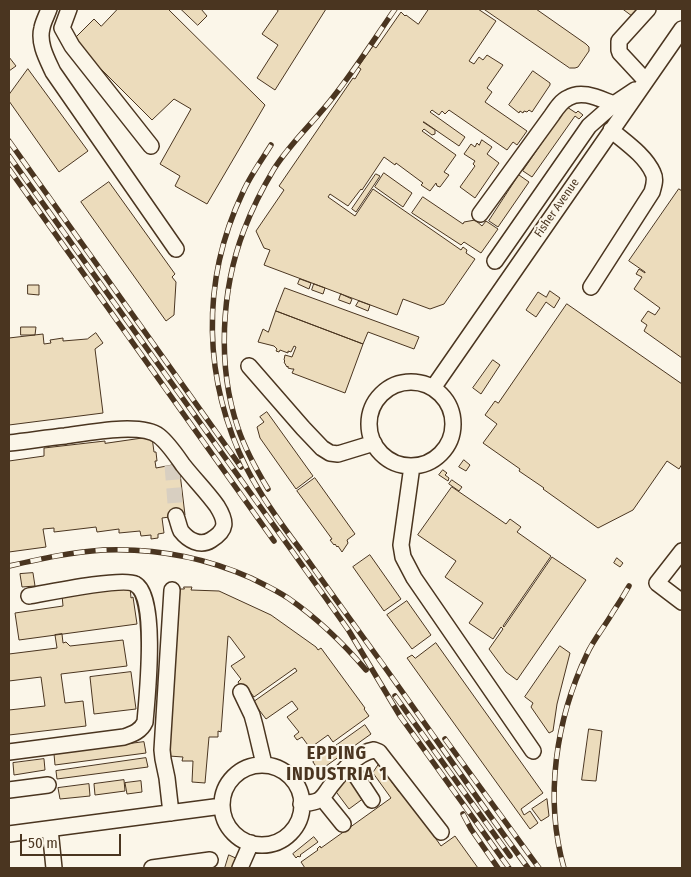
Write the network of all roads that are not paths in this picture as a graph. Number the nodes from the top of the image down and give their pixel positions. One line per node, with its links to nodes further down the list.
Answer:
1 (49, 9): 10 (lane)
2 (69, 9): 8 (lane)
3 (648, 9): 5 (lane)
4 (682, 29): 5 (lane, Fisher Avenue)
5 (644, 83): 6 (lane); 7 (lane, Fisher Avenue)
6 (614, 104): 9 (lane); 11 (lane)
7 (611, 130): 12 (lane); 14 (lane, Fisher Avenue)
8 (151, 146)
9 (480, 214)
10 (176, 249)
11 (495, 261)
12 (591, 287)
13 (249, 366): 16 (lane)
14 (433, 388): 16 (lane); 17 (lane)
15 (9, 443): 18 (lane)
16 (374, 443): 17 (lane)
17 (412, 466): 24 (lane)
18 (176, 516)
19 (682, 551): 22 (lane)
20 (172, 590): 34 (lane)
21 (29, 596): 25 (lane)
22 (682, 602)
23 (241, 692): 26 (lane)
24 (533, 751)
25 (9, 752)
26 (264, 764): 32 (lane); 33 (lane)
27 (349, 765): 30 (lane); 31 (lane); 37 (lane)
28 (48, 785): 29 (lane)
29 (9, 790)
30 (322, 798): 32 (lane); 35 (lane)
31 (372, 800)
32 (301, 804): 39 (lane)
33 (222, 806): 34 (lane); 39 (lane)
34 (171, 813): 36 (lane)
35 (343, 824)
36 (50, 829): 38 (lane); 41 (lane)
37 (440, 832)
38 (9, 834)
39 (251, 843): 43 (lane)
40 (210, 860): 42 (lane)
41 (54, 868)
42 (152, 868)
43 (240, 868)

